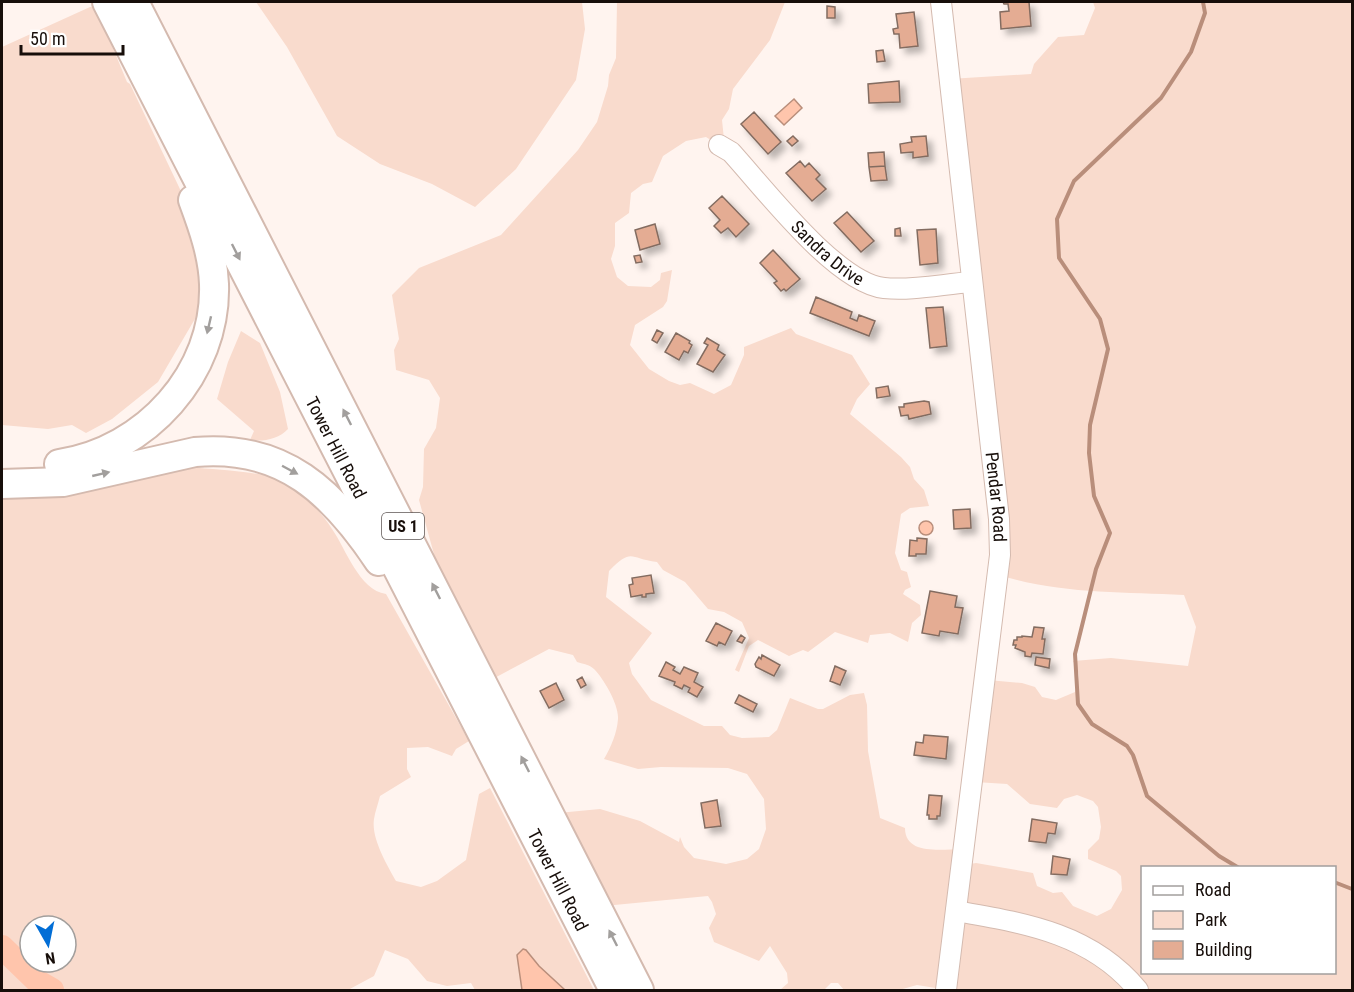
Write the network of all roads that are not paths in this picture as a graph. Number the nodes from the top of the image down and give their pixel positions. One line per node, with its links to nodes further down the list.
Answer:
1 (941, 2): 5 (street, Pendar Road)
2 (117, 3): 3 (highway, Tower Hill Road / US 1); 11 (highway, Tower Hill Road / US 1, one-way to 2)
3 (142, 69): 6 (highway, one-way to 6); 8 (highway, Tower Hill Road / US 1, one-way to 8)
4 (718, 146): 5 (street, Sandra Drive)
5 (972, 282): 9 (street, Pendar Road)
6 (2, 465)
7 (2, 484): 8 (highway, one-way to 8)
8 (455, 679): 10 (highway, Tower Hill Road / US 1)
9 (956, 911): 12 (street, Pendar Road); 13 (street)
10 (614, 990)
11 (639, 990)
12 (946, 990)
13 (1138, 990)

